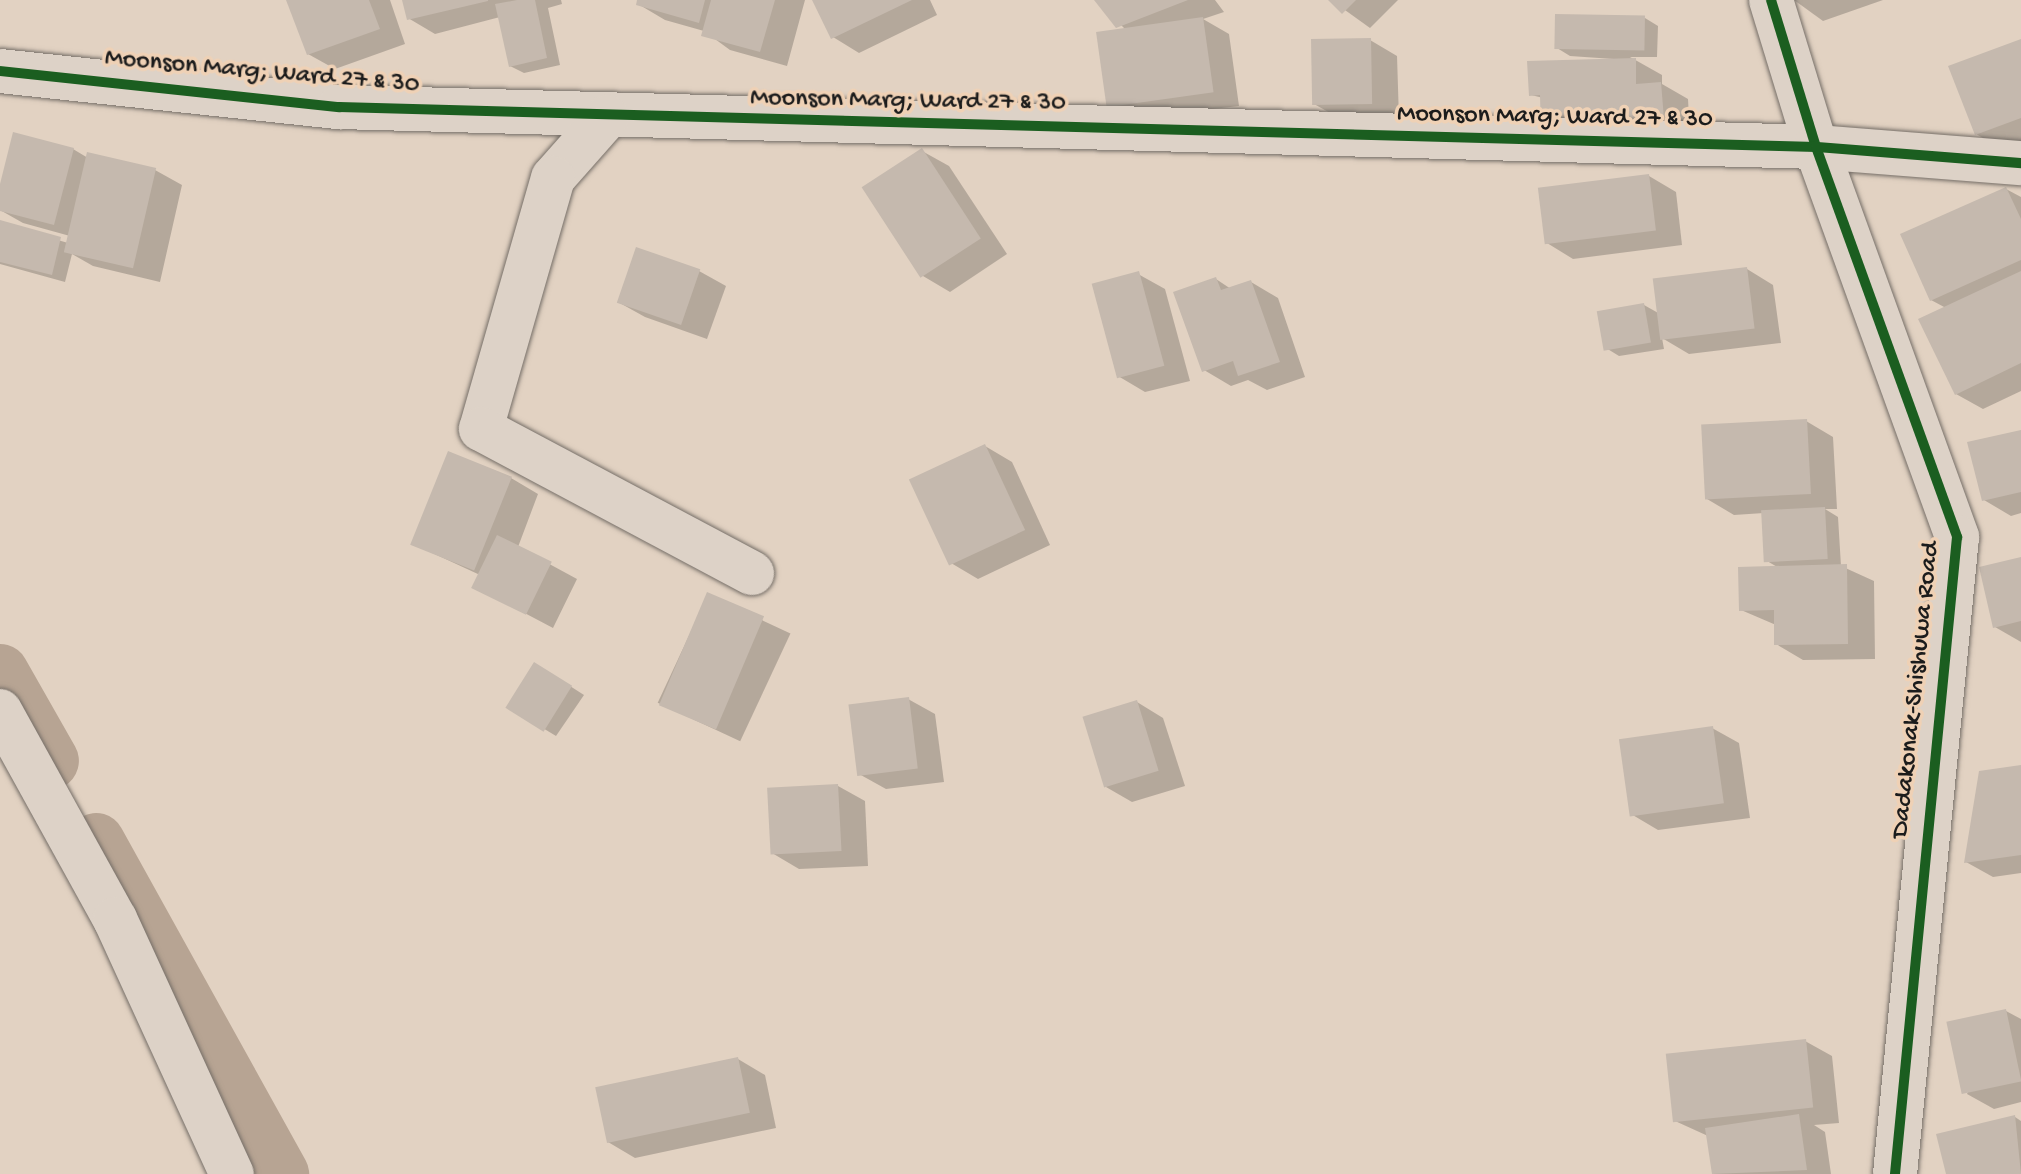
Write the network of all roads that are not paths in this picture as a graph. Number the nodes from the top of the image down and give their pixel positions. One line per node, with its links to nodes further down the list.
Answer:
1 (1771, 0): 4 (street, Dadakonak-Shishuwa Road)
2 (0, 71): 3 (street, Moonson Marg; Ward 27 & 30)
3 (607, 117): 4 (street, Moonson Marg; Ward 27 & 30); 6 (street)
4 (1816, 147): 5 (street, Moonson Marg; Ward 27 & 30); 9 (street, Dadakonak-Shishuwa Road)
5 (2021, 163)
6 (752, 573)
7 (0, 711): 8 (street)
8 (232, 1174)
9 (1895, 1174)

